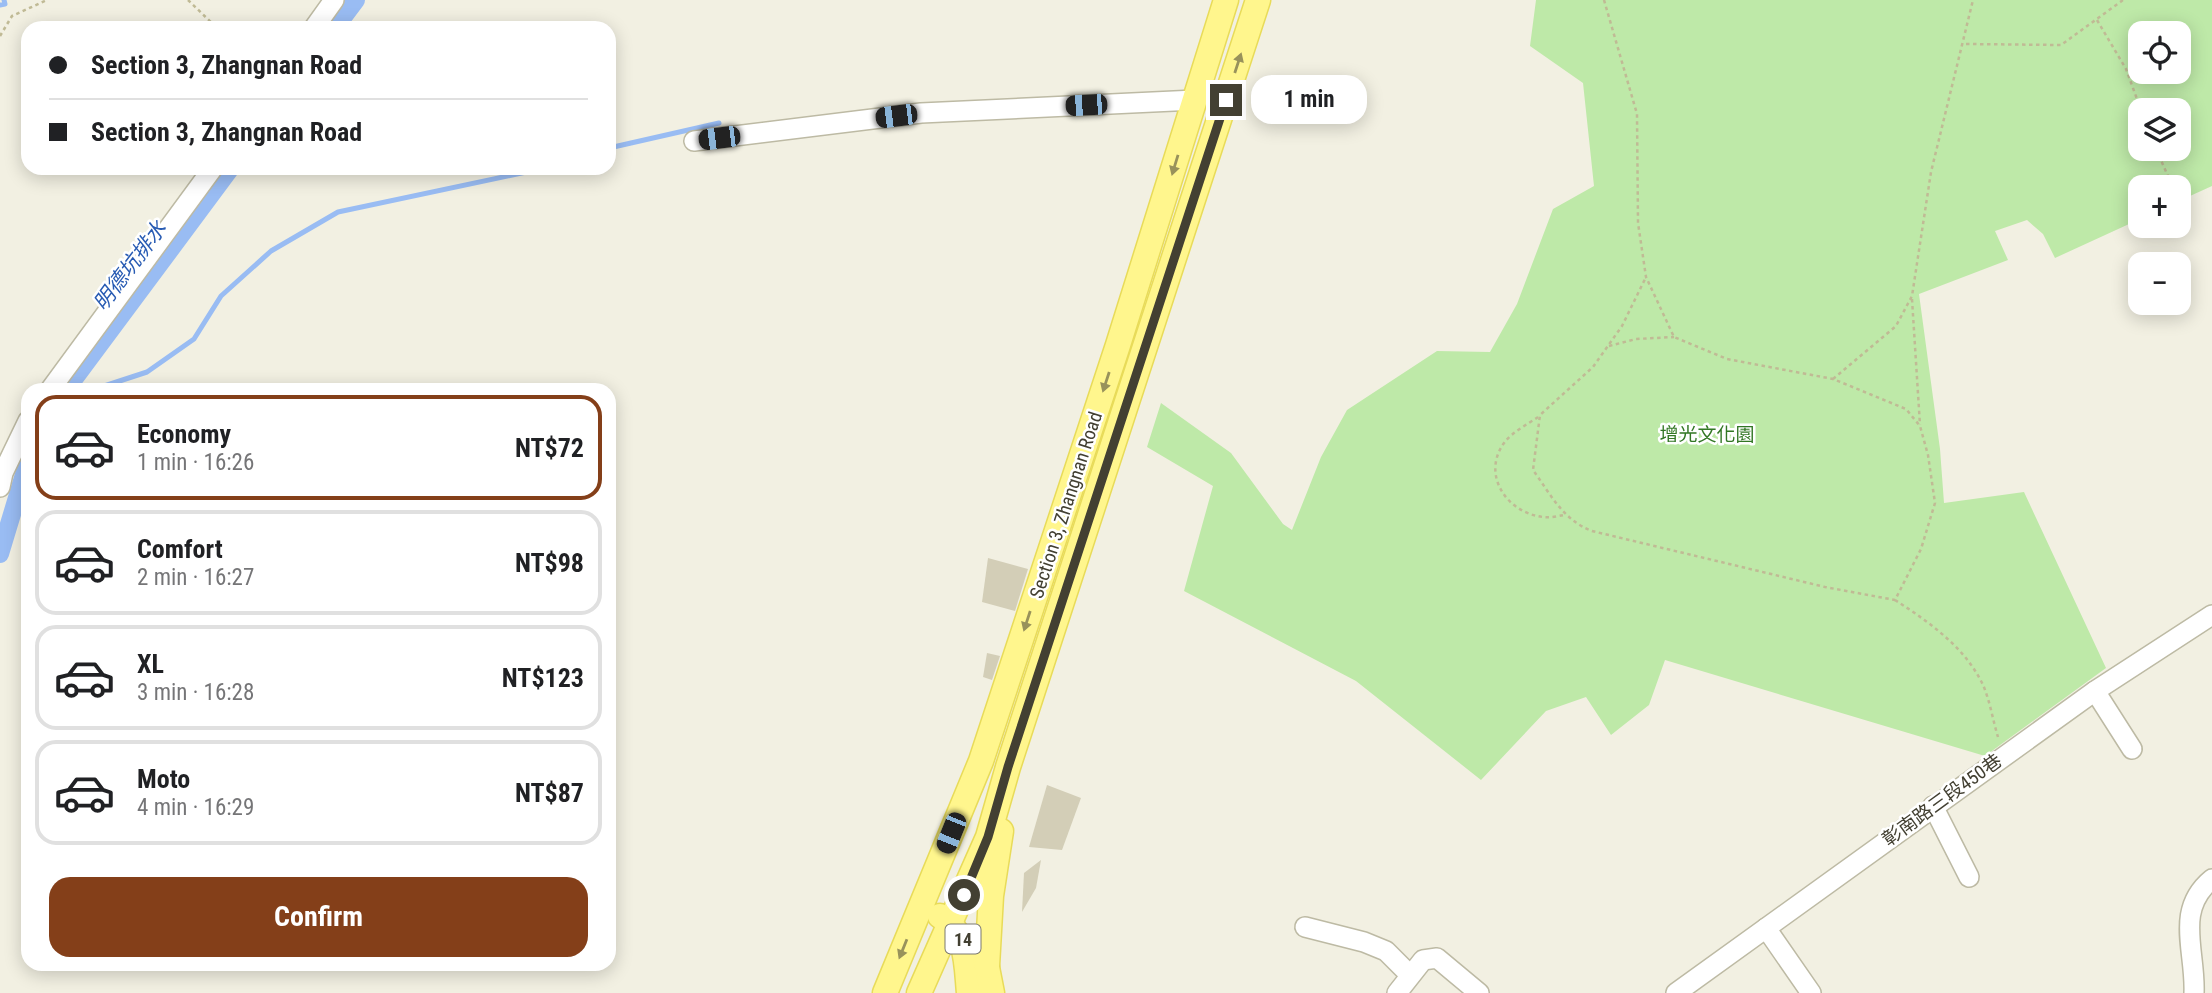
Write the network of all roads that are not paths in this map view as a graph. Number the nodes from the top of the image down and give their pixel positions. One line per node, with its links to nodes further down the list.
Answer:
1 (334, 0): 4 (street)
2 (1226, 0): 5 (main road, Section 3, Zhangnan Road)
3 (1258, 0): 14 (main road, Section 3, Zhangnan Road, one-way to 3)
4 (319, 21)
5 (1195, 100): 6 (street); 19 (main road, Section 3, Zhangnan Road, one-way to 19)
6 (694, 141)
7 (208, 175): 8 (street)
8 (55, 383)
9 (21, 436): 10 (street)
10 (0, 487)
11 (2212, 615): 12 (street, 彰南路三段450巷)
12 (2095, 691): 13 (street); 15 (street, 彰南路三段450巷)
13 (2132, 749)
14 (1008, 767): 18 (main road, Section 3, Zhangnan Road); 23 (main road)
15 (1933, 806): 16 (street); 22 (street, 彰南路三段450巷)
16 (1969, 877)
17 (2212, 879): 33 (street)
18 (964, 895): 19 (main road, 14); 20 (main road, Section 3, Zhangnan Road); 23 (main road, 14)
19 (922, 904): 20 (main road, 14); 25 (main road, Section 3, Zhangnan Road, one-way to 25)
20 (950, 922): 26 (main road, Section 3, Zhangnan Road); 27 (main road, 14)
21 (1305, 927): 24 (street)
22 (1766, 928): 31 (street, 彰南路三段450巷); 32 (street)
23 (987, 966): 28 (main road, 14)
24 (1409, 975): 29 (street); 30 (street)
25 (885, 993)
26 (919, 993)
27 (969, 993)
28 (992, 993)
29 (1397, 993)
30 (1479, 993)
31 (1676, 993)
32 (1811, 993)
33 (2194, 993)

